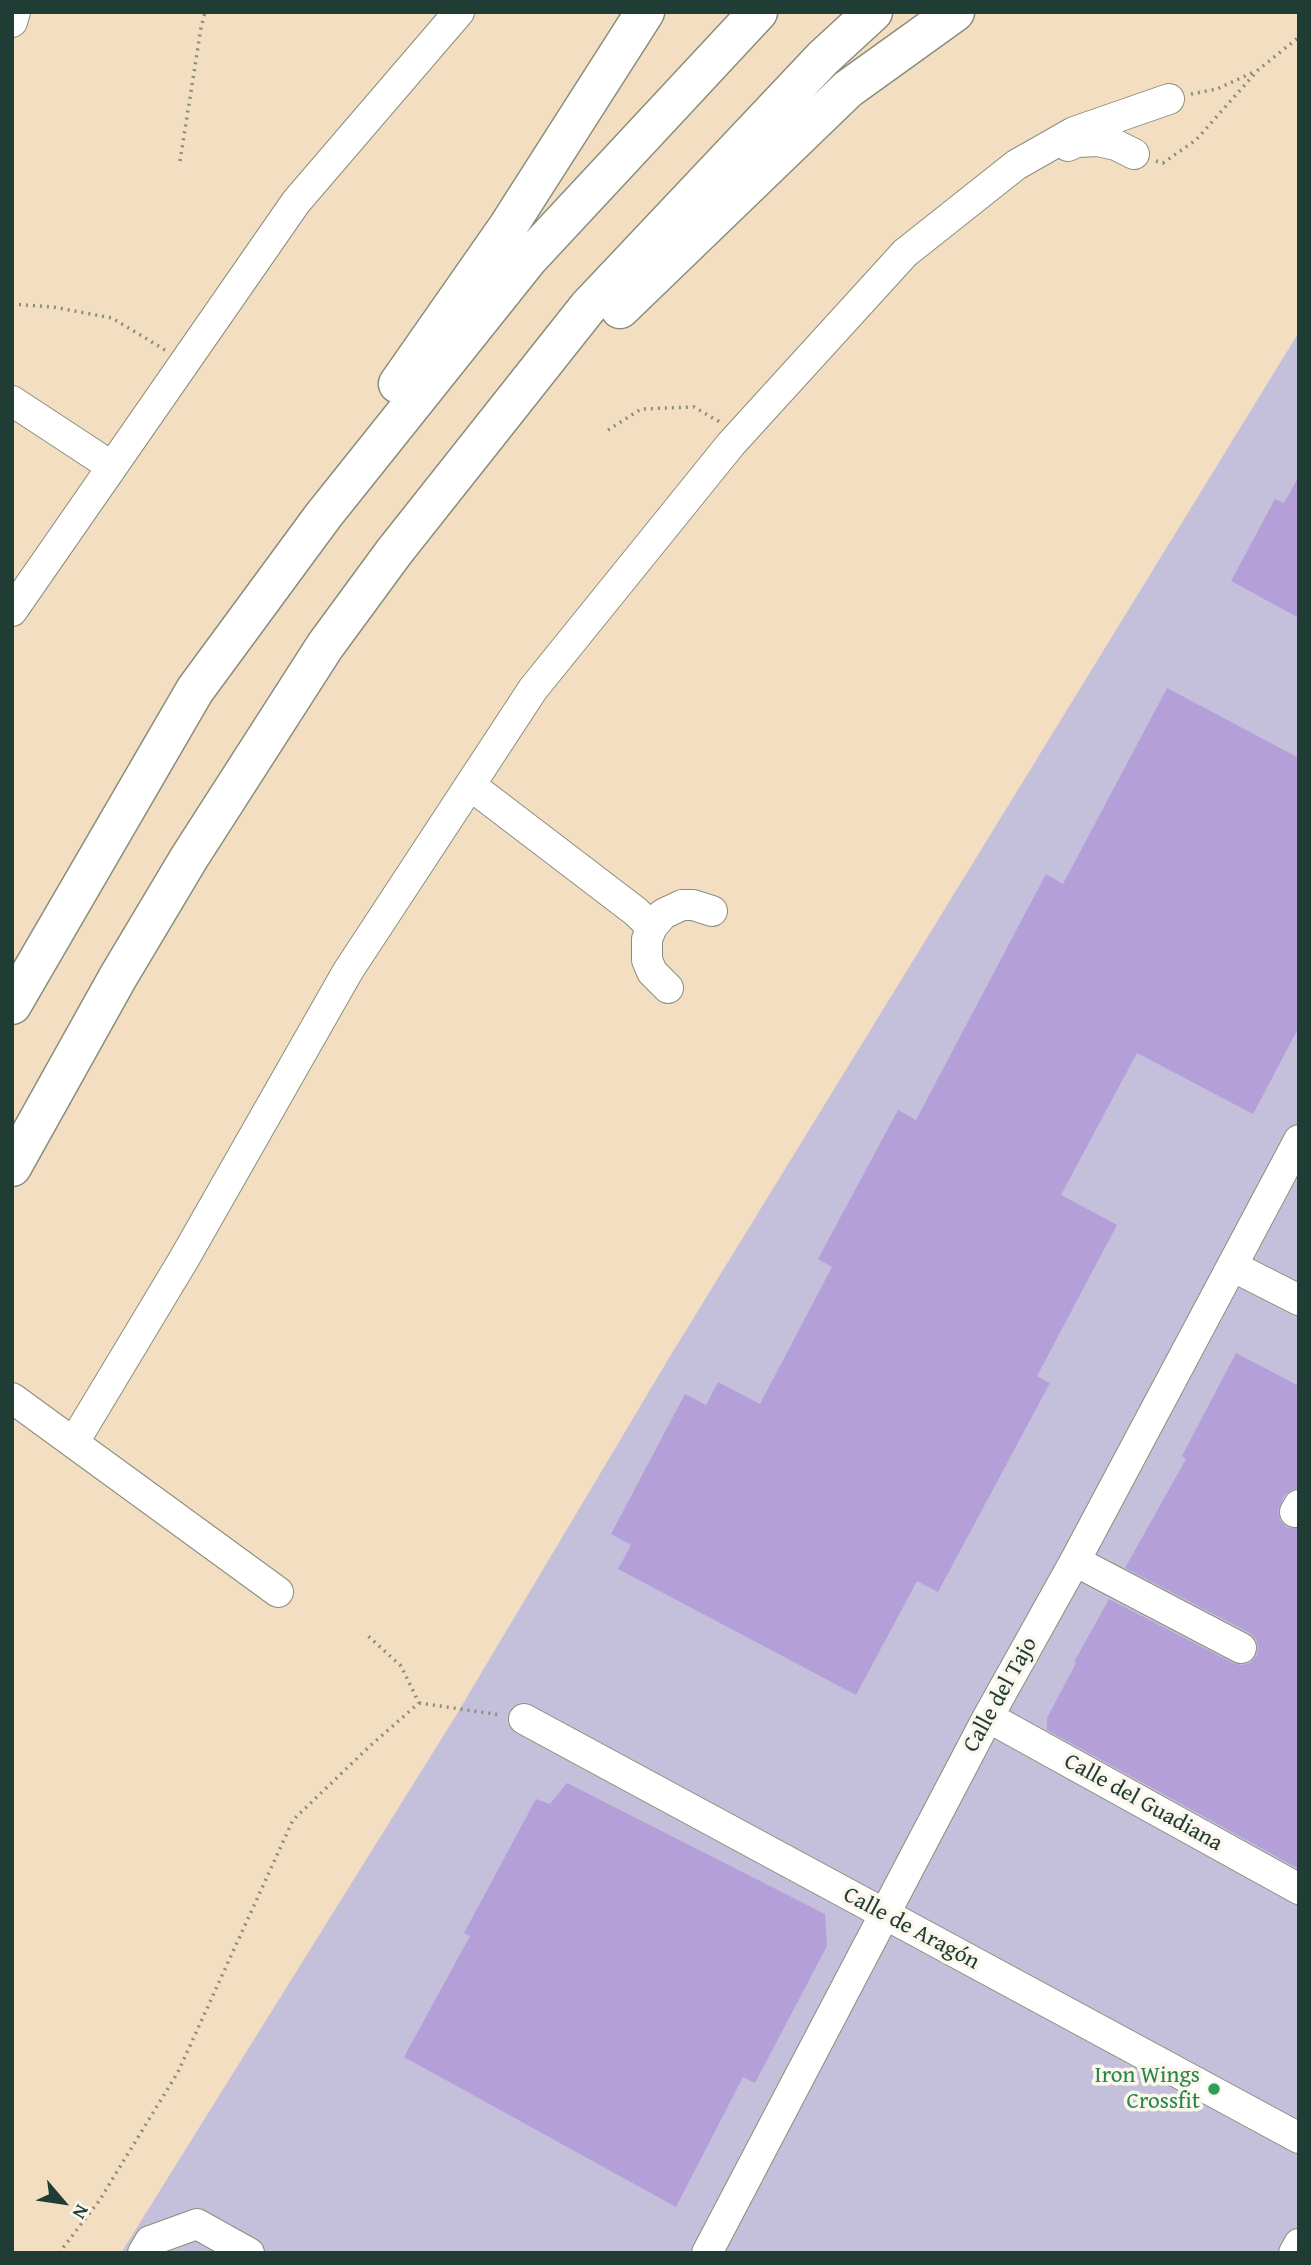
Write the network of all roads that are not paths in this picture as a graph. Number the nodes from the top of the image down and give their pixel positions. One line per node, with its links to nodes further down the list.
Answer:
1 (15, 12): 7 (street)
2 (459, 12): 12 (street)
3 (645, 12): 14 (highway)
4 (758, 12): 14 (highway)
5 (873, 12): 16 (highway)
6 (955, 12): 16 (highway)
7 (12, 22)
8 (1168, 99): 10 (street)
9 (1134, 154): 10 (street)
10 (1016, 165): 15 (street)
11 (12, 401): 12 (street)
12 (111, 466): 13 (street)
13 (12, 611)
14 (195, 690): 20 (highway)
15 (470, 785): 18 (street); 26 (street)
16 (189, 858): 22 (highway)
17 (712, 911): 18 (street)
18 (652, 927): 19 (street)
19 (668, 988)
20 (12, 1005)
21 (1299, 1140): 23 (street, Calle del Tajo)
22 (12, 1167)
23 (1232, 1266): 24 (street); 27 (street, Calle del Tajo)
24 (1299, 1300)
25 (12, 1398): 26 (street)
26 (74, 1441): 28 (street)
27 (1075, 1561): 29 (street); 30 (street, Calle del Tajo)
28 (278, 1592)
29 (1241, 1648)
30 (988, 1717): 32 (street, Calle del Guadiana); 33 (street, Calle del Tajo)
31 (524, 1719): 33 (street, Calle de Aragón)
32 (1299, 1889)
33 (884, 1915): 34 (street, Calle de Aragón); 38 (street, Calle del Tajo)
34 (1299, 2138)
35 (1299, 2244): 39 (street)
36 (143, 2253): 37 (street)
37 (249, 2253)
38 (707, 2253)
39 (1294, 2253)

